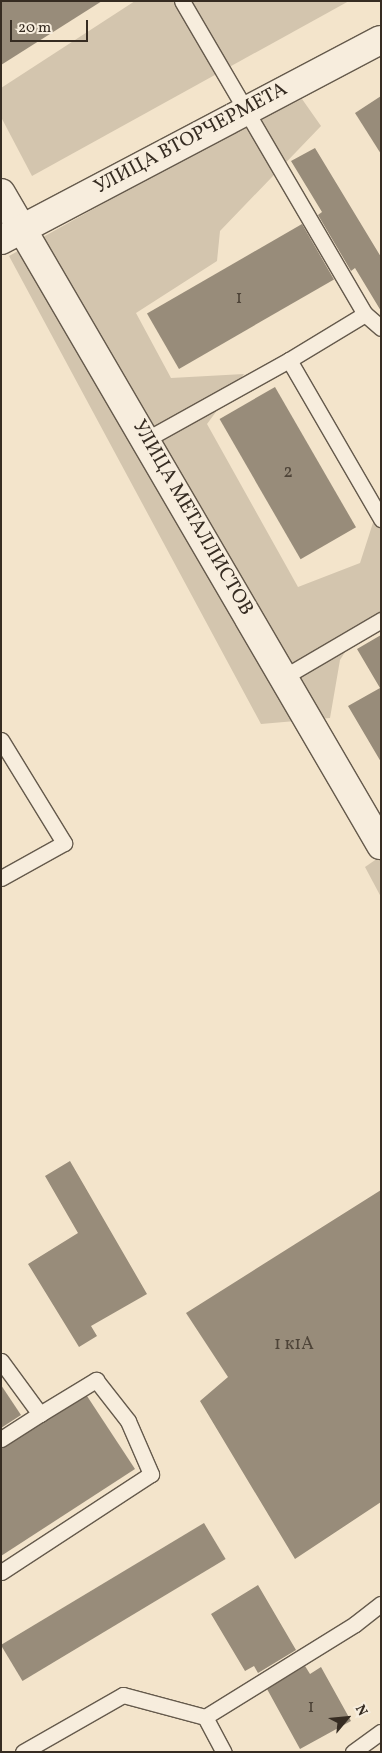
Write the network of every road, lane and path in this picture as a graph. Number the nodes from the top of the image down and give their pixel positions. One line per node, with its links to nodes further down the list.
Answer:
1 (182, 1): 3 (lane)
2 (381, 40): 3 (street, УЛИЦА ВТОРЧЕРМЕТА)
3 (244, 111): 5 (street, УЛИЦА ВТОРЧЕРМЕТА); 6 (lane)
4 (1, 193): 5 (street, УЛИЦА МЕТАЛЛИСТОВ)
5 (12, 233): 9 (street, УЛИЦА МЕТАЛЛИСТОВ)
6 (365, 314): 7 (lane); 8 (lane)
7 (381, 328)
8 (288, 360): 9 (lane); 10 (lane)
9 (147, 439): 12 (street, УЛИЦА МЕТАЛЛИСТОВ)
10 (381, 519)
11 (381, 620): 12 (lane)
12 (284, 677): 14 (street, УЛИЦА МЕТАЛЛИСТОВ)
13 (1, 740): 15 (lane)
14 (381, 845)
15 (1, 878)
16 (1, 1361): 17 (lane)
17 (40, 1414): 18 (lane); 19 (lane)
18 (1, 1439)
19 (1, 1572)
20 (381, 1604): 21 (lane)
21 (204, 1717): 23 (lane); 24 (lane)
22 (381, 1732): 25 (lane)
23 (24, 1752)
24 (224, 1752)
25 (353, 1752)

